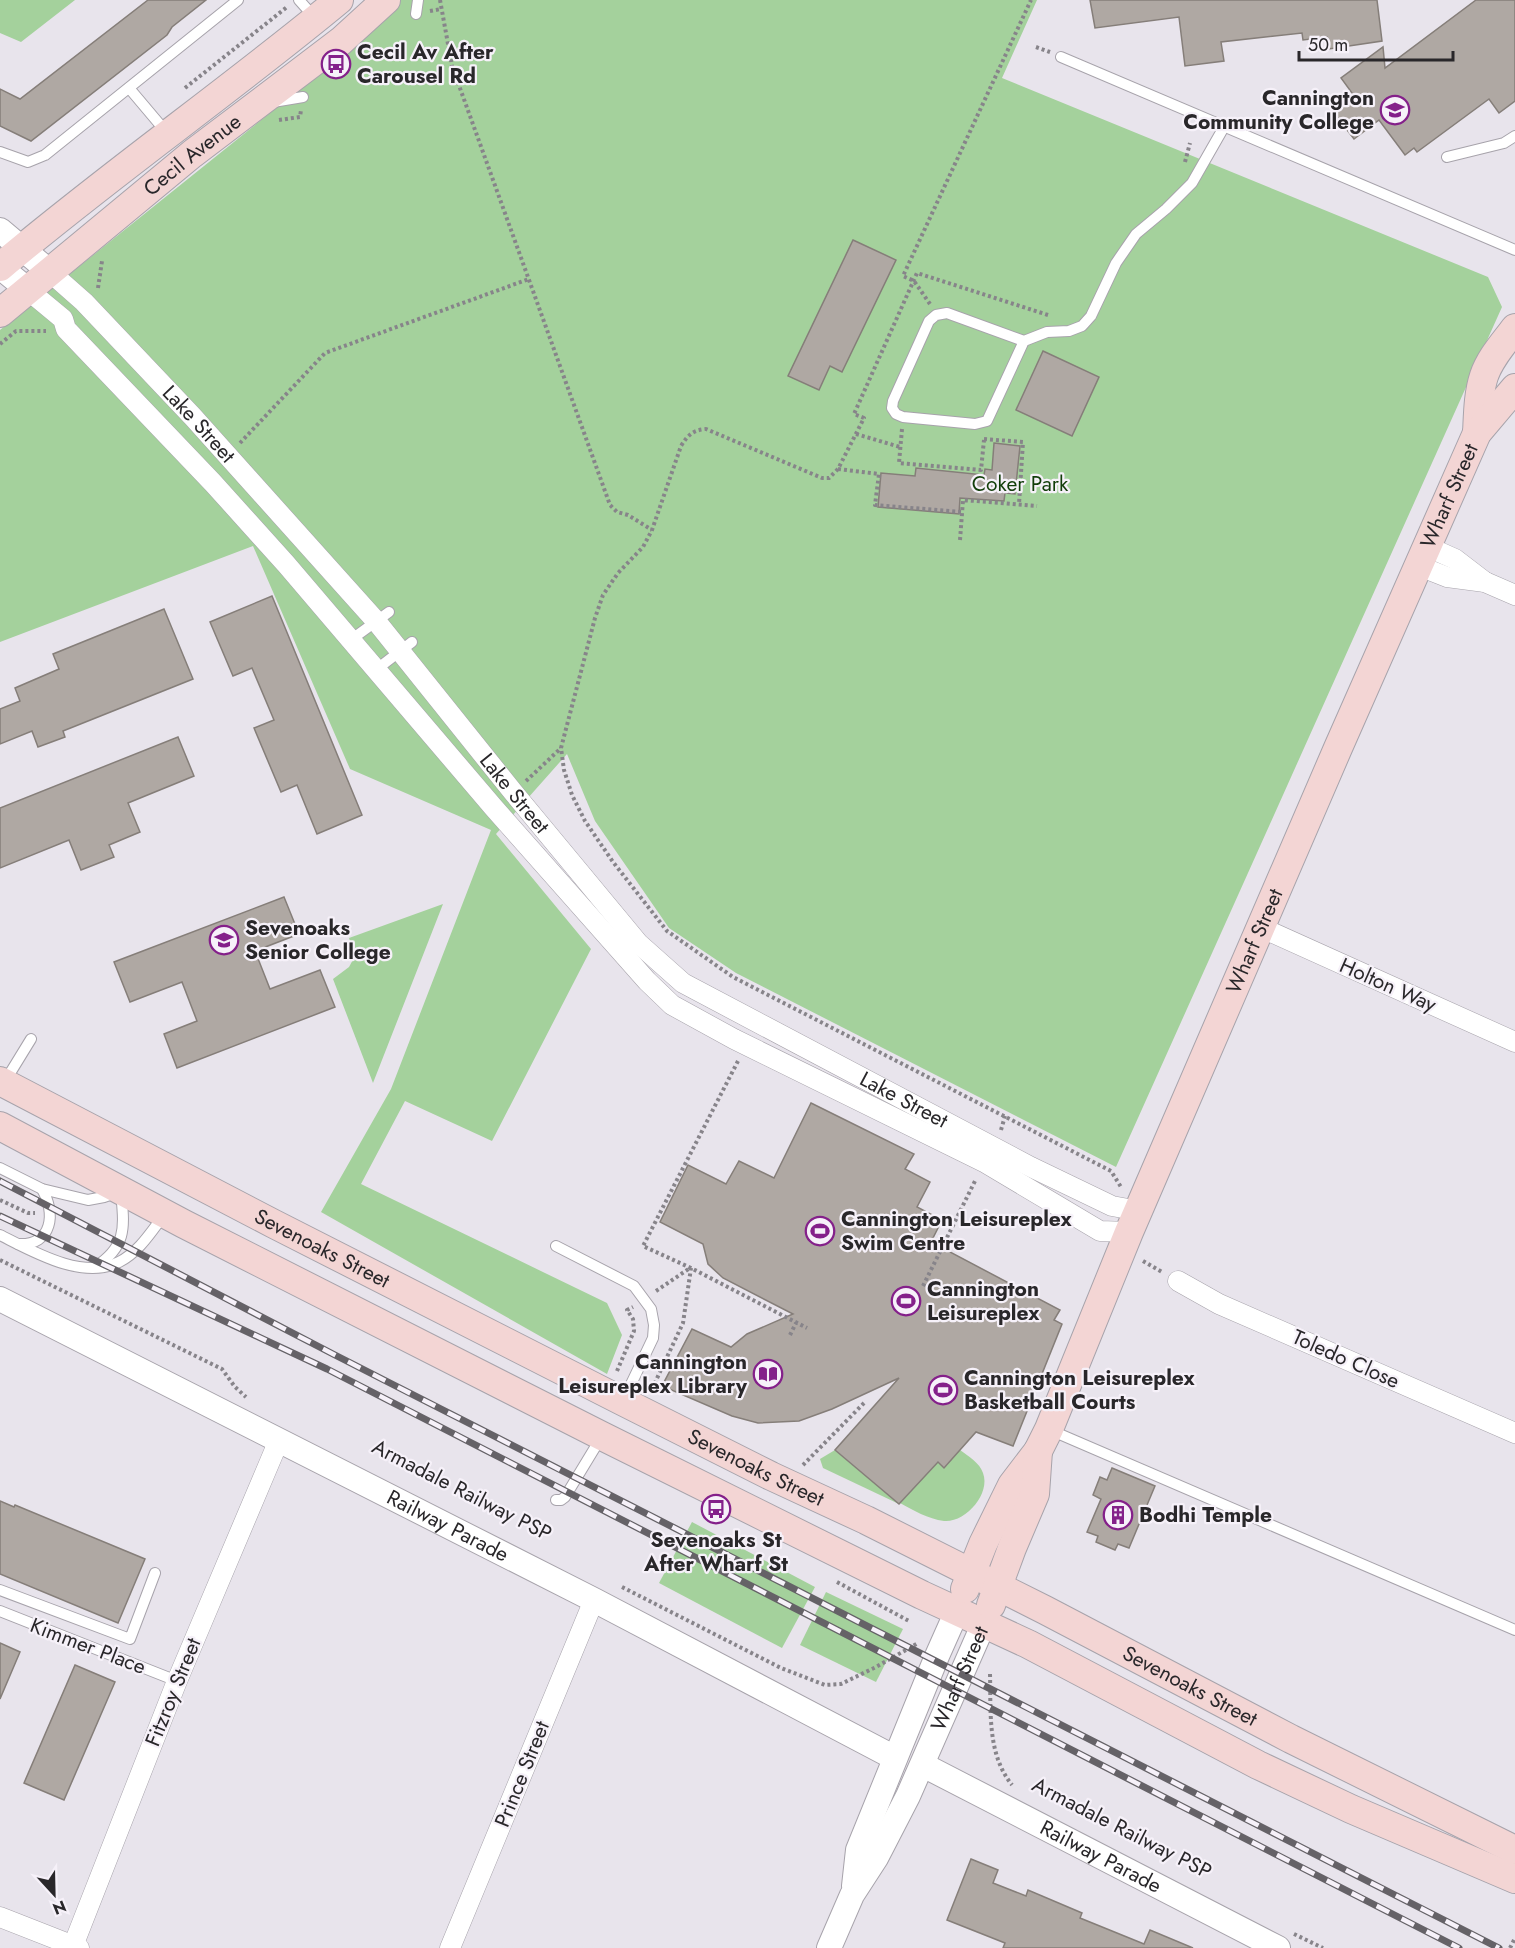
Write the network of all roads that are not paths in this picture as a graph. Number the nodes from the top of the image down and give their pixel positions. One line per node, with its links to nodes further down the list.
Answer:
1 (238, 0): 8 (lane)
2 (339, 0): 5 (main road, Cecil Avenue)
3 (386, 0): 10 (main road, Cecil Avenue)
4 (418, 0): 6 (lane)
5 (307, 10): 12 (main road, Cecil Avenue)
6 (416, 14)
7 (1061, 57): 11 (lane)
8 (129, 88): 12 (lane); 14 (lane)
9 (303, 97): 10 (lane)
10 (265, 113): 20 (main road, Cecil Avenue)
11 (1224, 127): 18 (lane); 24 (lane)
12 (167, 133): 17 (main road, Cecil Avenue)
13 (1515, 136): 15 (lane)
14 (0, 152)
15 (1447, 157)
16 (0, 230): 17 (street, Lake Street)
17 (22, 249): 19 (main road, Cecil Avenue); 20 (street, Lake Street)
18 (1515, 250)
19 (0, 267): 21 (street, Lake Street)
20 (50, 272): 21 (main road, Cecil Avenue); 29 (street, Lake Street)
21 (28, 290): 22 (main road, Cecil Avenue); 30 (street, Lake Street)
22 (0, 313)
23 (1515, 328): 26 (main road, Wharf Street)
24 (1024, 340): 24 (lane)
25 (1515, 388): 26 (main road, Wharf Street)
26 (1477, 433): 27 (main road, Wharf Street)
27 (1423, 557): 28 (street); 33 (main road, Wharf Street)
28 (1515, 595)
29 (383, 617): 30 (lane); 31 (street, Lake Street)
30 (352, 639): 32 (street, Lake Street)
31 (406, 646): 32 (lane); 43 (street, Lake Street)
32 (377, 669): 43 (street, Lake Street)
33 (1262, 928): 35 (street, Holton Way); 43 (main road, Wharf Street)
34 (32, 1040): 36 (lane)
35 (1515, 1042)
36 (1, 1083): 39 (main road, Sevenoaks Street)
37 (0, 1126): 41 (main road, Sevenoaks Street)
38 (0, 1168): 40 (lane)
39 (196, 1184): 42 (main road); 50 (main road, Sevenoaks Street)
40 (42, 1189): 41 (lane); 45 (lane)
41 (121, 1191): 42 (main road, Sevenoaks Street); 47 (lane)
42 (165, 1214): 47 (lane); 52 (main road, Sevenoaks Street)
43 (1134, 1222): 54 (main road, Wharf Street)
44 (0, 1235): 45 (lane)
45 (18, 1244): 47 (lane)
46 (556, 1246): 50 (lane)
47 (95, 1267)
48 (1178, 1281): 51 (street, Toledo Close)
49 (0, 1299): 53 (street, Railway Parade)
50 (622, 1401): 57 (main road, Sevenoaks Street)
51 (1515, 1433)
52 (602, 1436): 55 (lane); 62 (main road, Sevenoaks Street)
53 (279, 1440): 60 (street, Railway Parade); 65 (street, Fitzroy Street)
54 (1043, 1440): 57 (main road, Wharf Street); 58 (main road, Wharf Street); 64 (lane)
55 (556, 1500)
56 (155, 1573): 59 (lane)
57 (971, 1573): 58 (main road, Sevenoaks Street); 62 (main road, Wharf Street)
58 (998, 1586): 63 (main road, Wharf Street); 68 (main road, Sevenoaks Street)
59 (0, 1590)
60 (594, 1600): 66 (street, Railway Parade); 74 (street, Prince Street)
61 (0, 1611): 65 (lane, Kimmer Place)
62 (957, 1611): 63 (main road, Sevenoaks Street); 66 (street, Wharf Street)
63 (984, 1623): 67 (street, Wharf Street); 69 (main road, Sevenoaks Street)
64 (1515, 1630)
65 (177, 1681): 73 (street, Fitzroy Street)
66 (895, 1758): 70 (street, Wharf Street)
67 (922, 1765): 70 (street, Wharf Street); 72 (street, Railway Parade)
68 (1515, 1850)
69 (1515, 1879)
70 (852, 1894): 75 (street, Wharf Street)
71 (1, 1919): 73 (street)
72 (1285, 1940)
73 (76, 1947)
74 (450, 1948)
75 (829, 1948)

